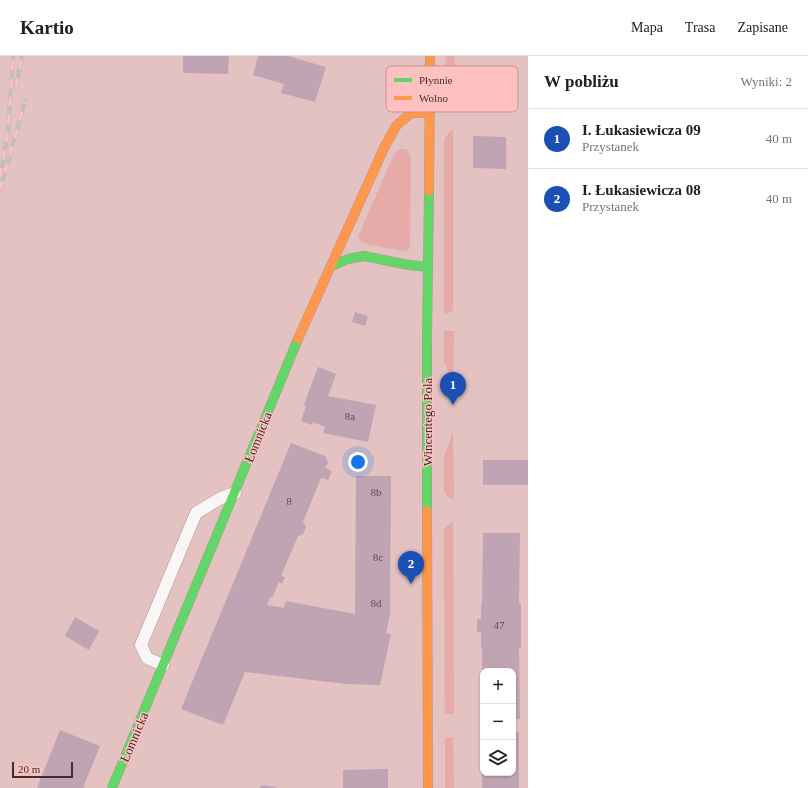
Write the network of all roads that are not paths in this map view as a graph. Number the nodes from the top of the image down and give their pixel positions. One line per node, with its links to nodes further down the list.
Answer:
1 (430, 113): 2 (street, Łomnicka); 3 (street, Wincentego Pola)
2 (332, 266): 3 (street); 4 (street, Łomnicka)
3 (428, 267): 7 (street, Wincentego Pola)
4 (235, 493): 5 (street, Łomnicka); 5 (lane)
5 (163, 665): 6 (street, Łomnicka)
6 (112, 788)
7 (428, 788)

